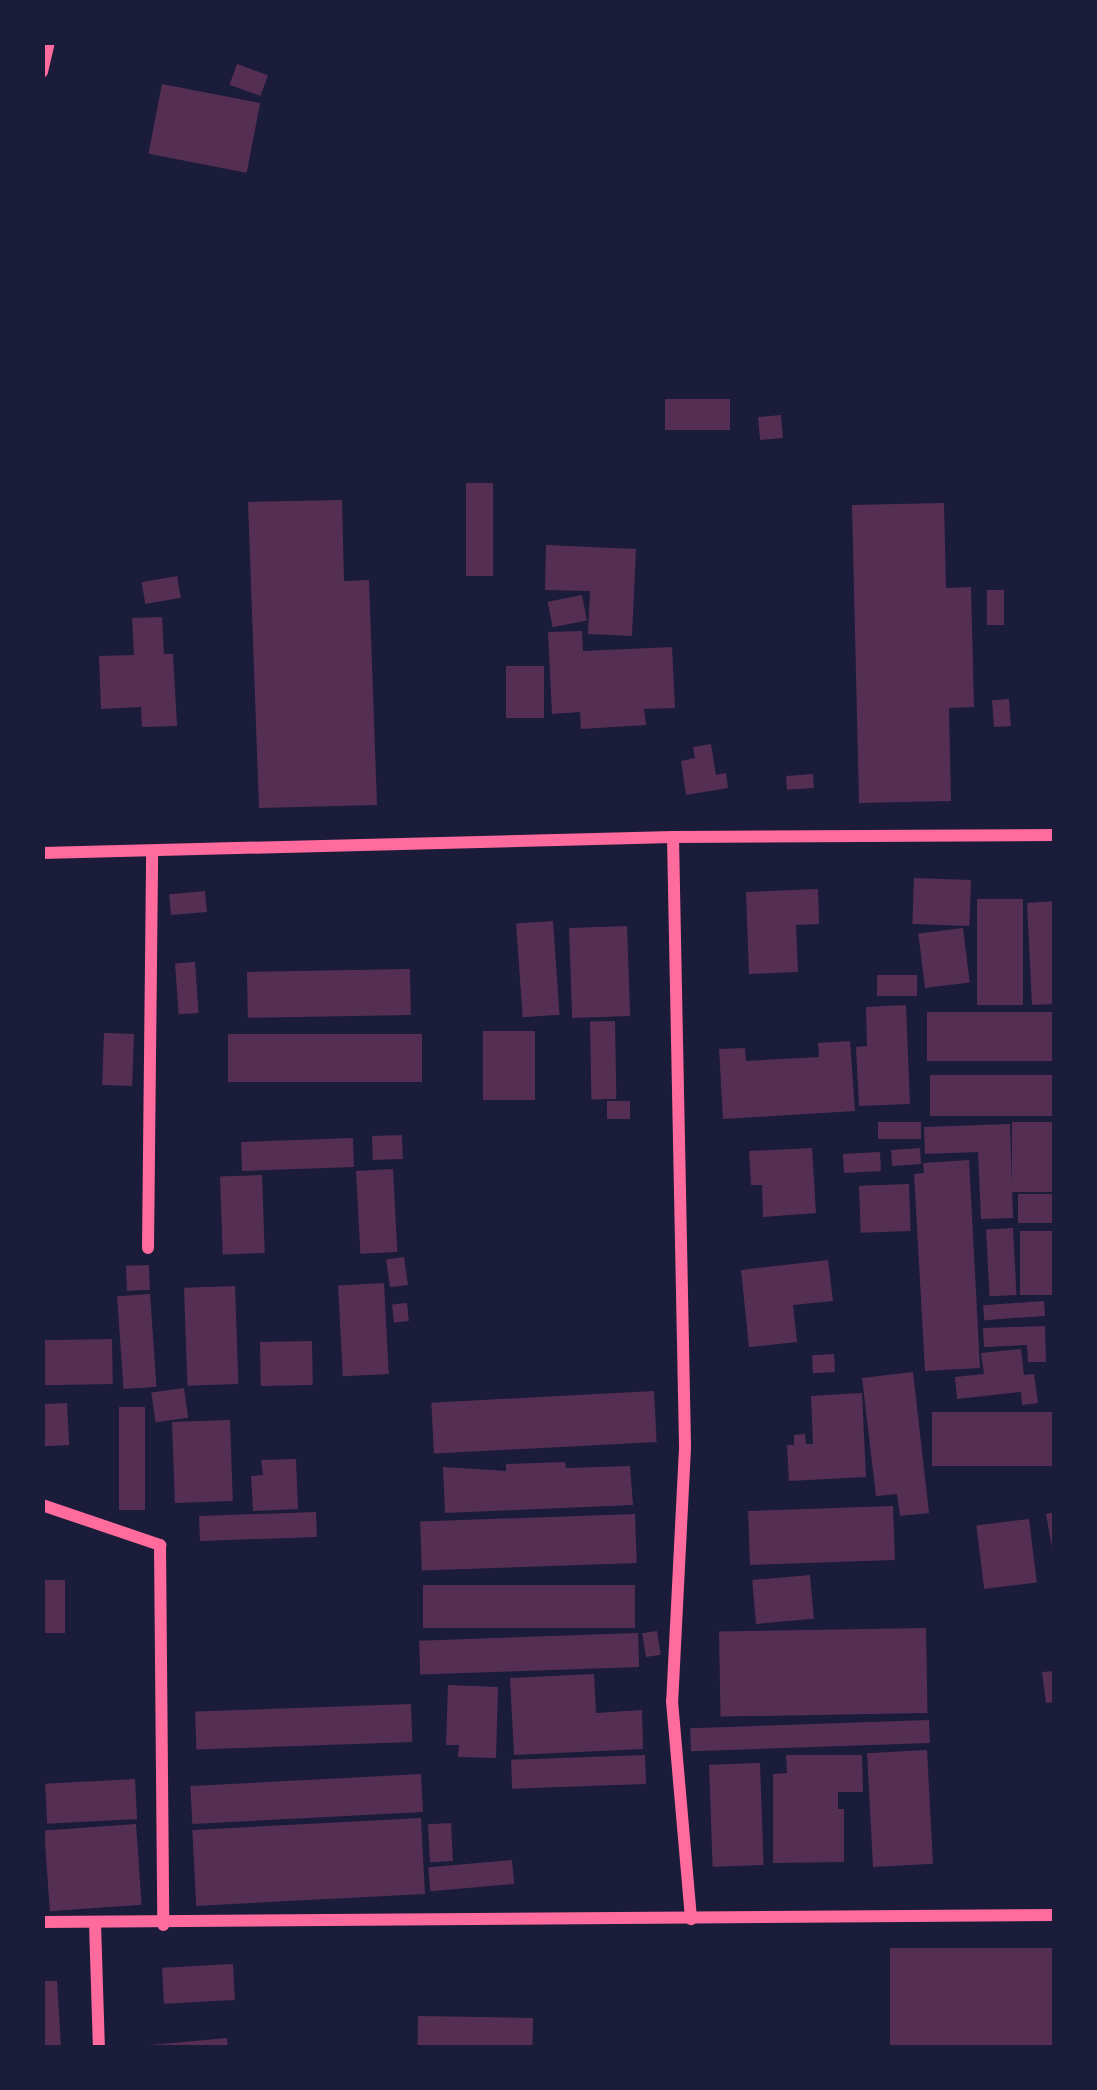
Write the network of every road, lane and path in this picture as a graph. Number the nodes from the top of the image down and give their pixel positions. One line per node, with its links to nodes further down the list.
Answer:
1 (49, 42): 2 (street)
2 (42, 72)
3 (1055, 835): 4 (street)
4 (673, 837): 6 (street); 10 (street)
5 (42, 853): 6 (street)
6 (152, 854): 7 (street)
7 (148, 1248)
8 (42, 1505): 13 (street)
9 (1055, 1915): 10 (street)
10 (691, 1919): 13 (street)
11 (42, 1922): 12 (street)
12 (95, 1923): 13 (street); 14 (street)
13 (163, 1925)
14 (99, 2048)

